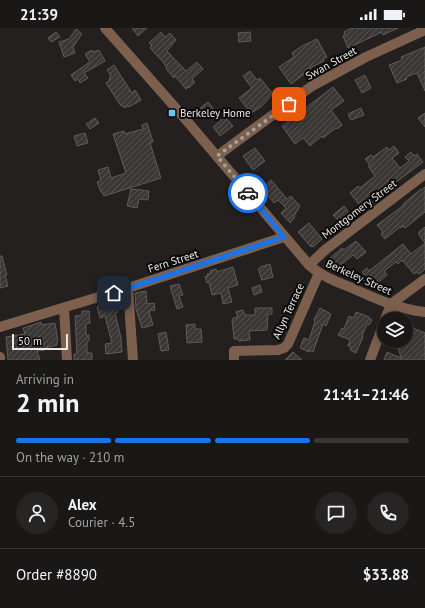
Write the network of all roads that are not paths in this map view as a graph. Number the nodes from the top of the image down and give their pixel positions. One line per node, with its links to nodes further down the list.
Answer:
1 (105, 28): 3 (street, Berkeley Street)
2 (425, 30): 3 (street, Swan Street)
3 (217, 156): 5 (street, Berkeley Street)
4 (425, 174): 6 (street, Montgomery Street)
5 (284, 237): 6 (street, Berkeley Street); 9 (street, Fern Street)
6 (309, 265): 7 (street, Berkeley Street)
7 (319, 273): 10 (street, Berkeley Street); 18 (street, Allyn Terrace)
8 (425, 279): 10 (street)
9 (128, 288): 11 (street, Fern Street); 17 (street)
10 (391, 304): 12 (street); 13 (street, Berkeley Street)
11 (64, 308): 14 (street, Fern Street); 16 (street)
12 (388, 312)
13 (425, 312)
14 (0, 327)
15 (377, 342): 19 (street)
16 (67, 360)
17 (134, 360)
18 (234, 360)
19 (370, 360)

